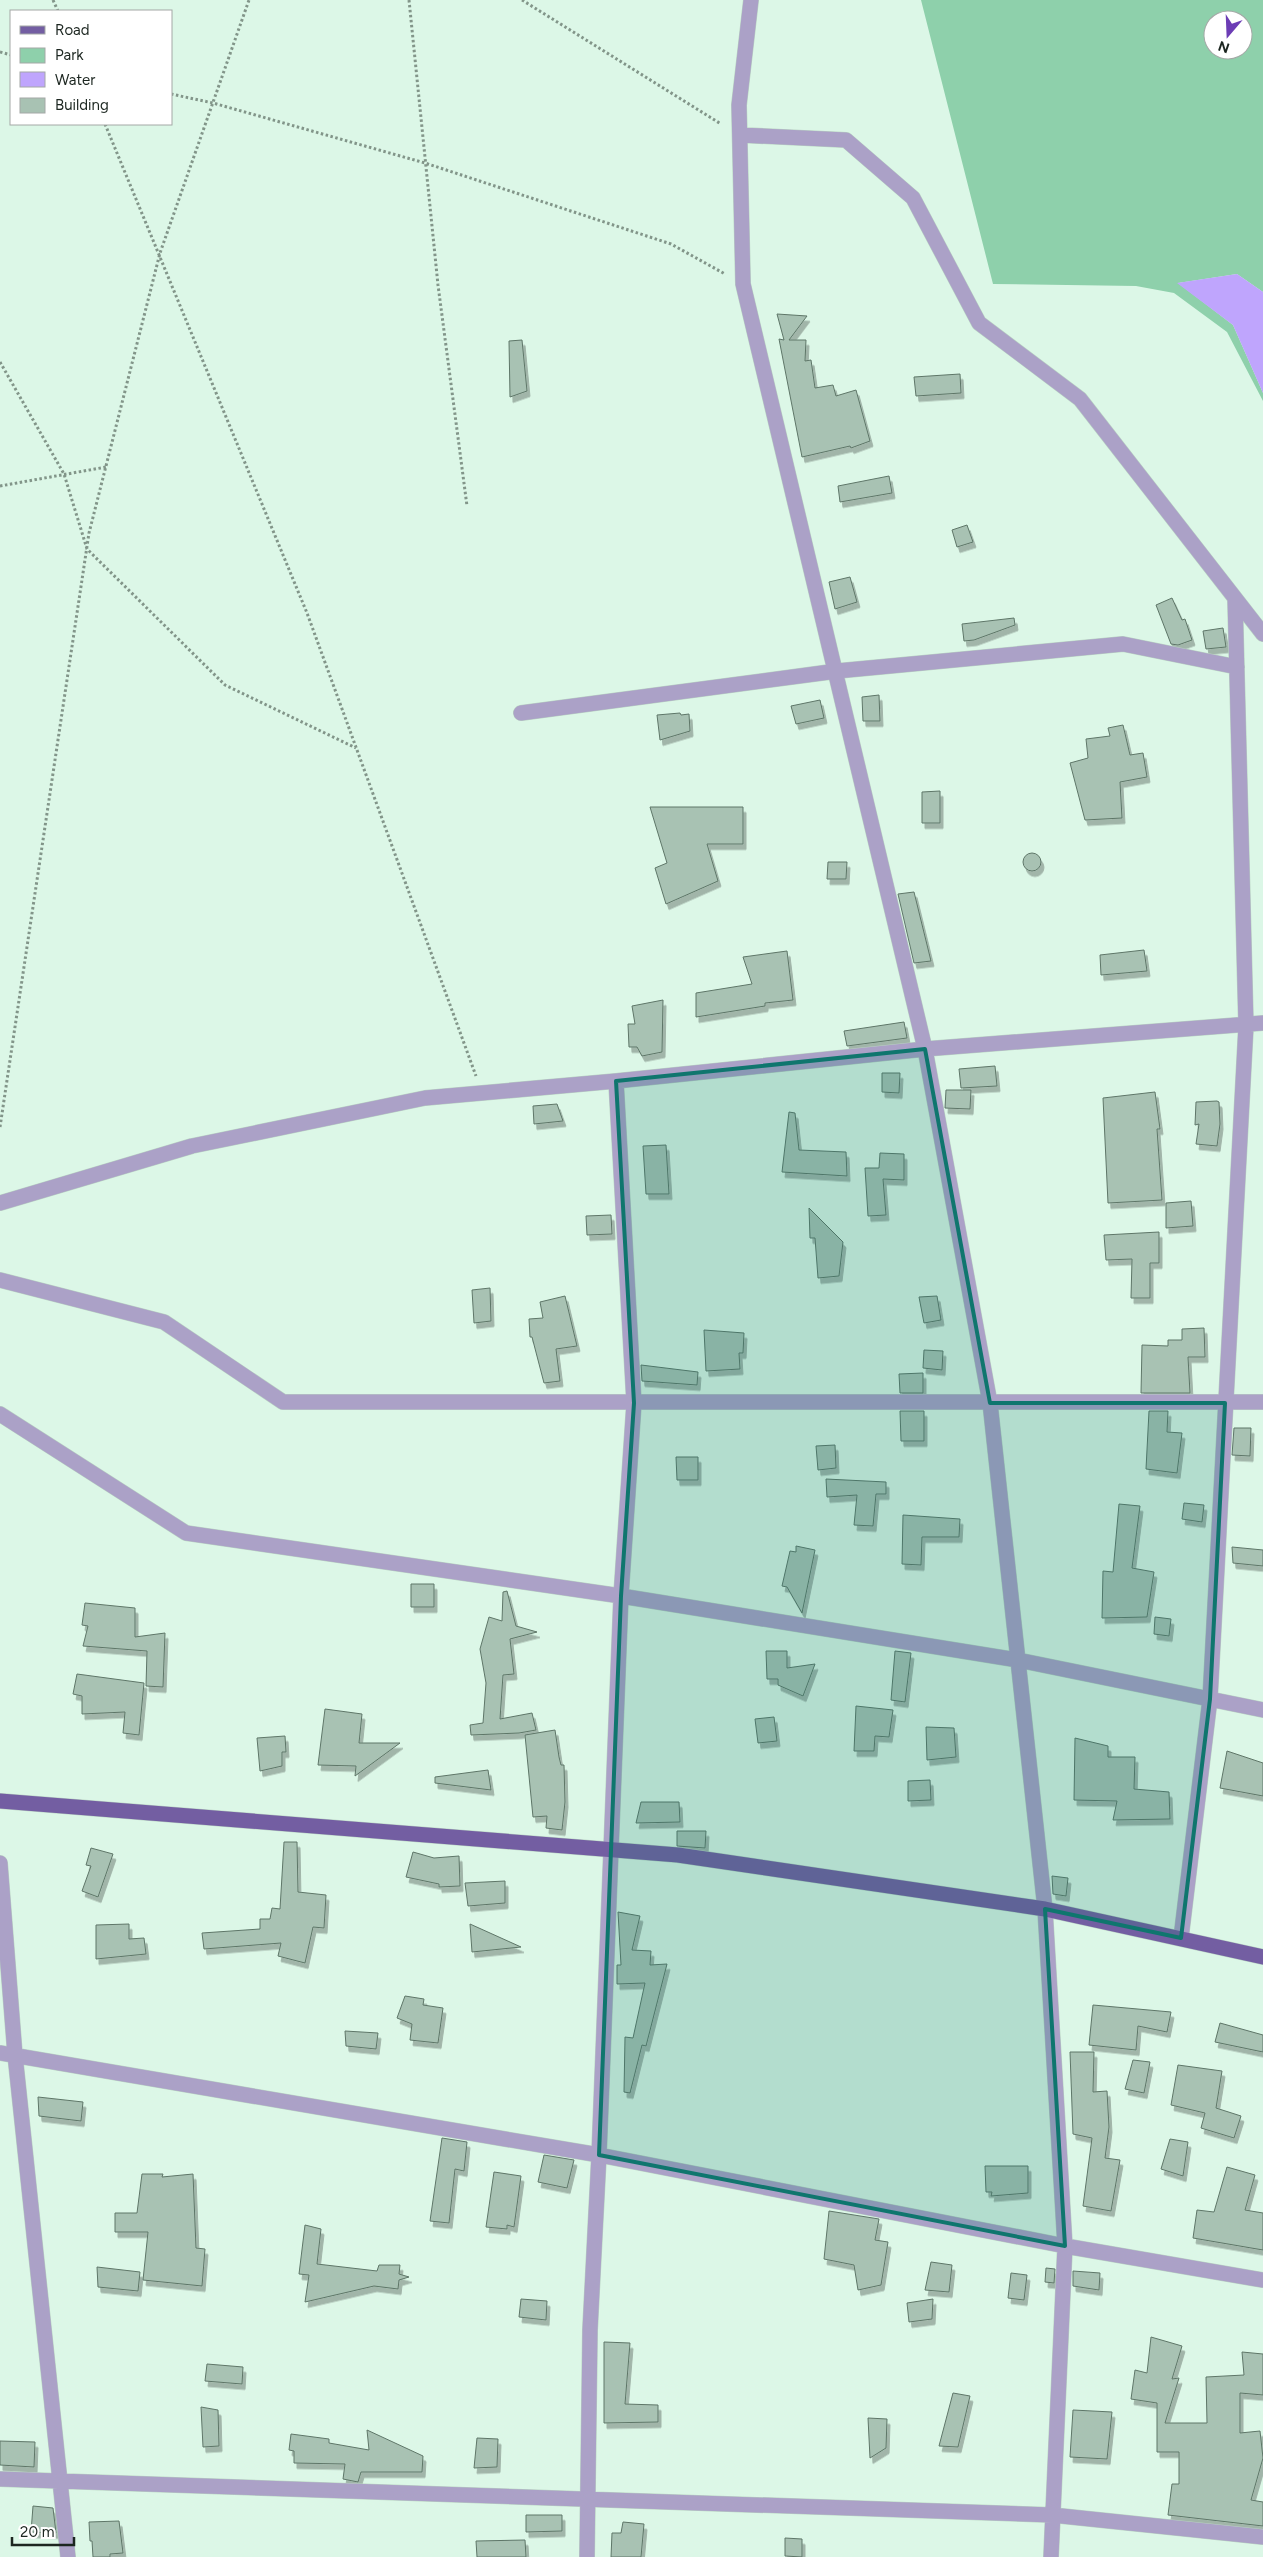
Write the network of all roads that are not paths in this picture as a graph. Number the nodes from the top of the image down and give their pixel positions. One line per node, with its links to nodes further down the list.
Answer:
1 (751, 0): 2 (street)
2 (740, 135): 3 (street); 6 (street)
3 (1235, 598): 4 (street); 5 (street)
4 (1263, 634)
5 (1237, 666): 6 (street); 9 (street)
6 (837, 671): 7 (street); 10 (street)
7 (521, 714)
8 (1263, 1023): 9 (street)
9 (1246, 1026): 10 (street); 17 (street)
10 (925, 1049): 11 (street); 16 (street)
11 (616, 1081): 12 (street); 15 (street)
12 (0, 1203)
13 (0, 1280): 15 (street)
14 (1263, 1402): 17 (street)
15 (634, 1403): 16 (street); 19 (street)
16 (990, 1403): 17 (street); 20 (street)
17 (1225, 1403): 21 (street)
18 (0, 1414): 19 (street)
19 (621, 1596): 20 (street); 24 (street)
20 (1018, 1660): 21 (street); 26 (street)
21 (1210, 1699): 22 (street); 27 (street)
22 (1263, 1710)
23 (0, 1801): 24 (main road)
24 (612, 1850): 26 (main road); 30 (street)
25 (0, 1863): 29 (street)
26 (1045, 1909): 27 (main road); 31 (street)
27 (1181, 1938): 28 (main road)
28 (1263, 1957)
29 (7, 2054): 30 (street); 34 (street)
30 (600, 2155): 31 (street); 35 (street)
31 (1066, 2246): 32 (street); 36 (street)
32 (1263, 2280)
33 (0, 2479): 34 (street)
34 (61, 2482): 35 (street); 38 (street)
35 (588, 2498): 36 (street); 39 (street)
36 (1052, 2515): 37 (street); 40 (street)
37 (1263, 2537)
38 (68, 2557)
39 (587, 2557)
40 (1051, 2557)

